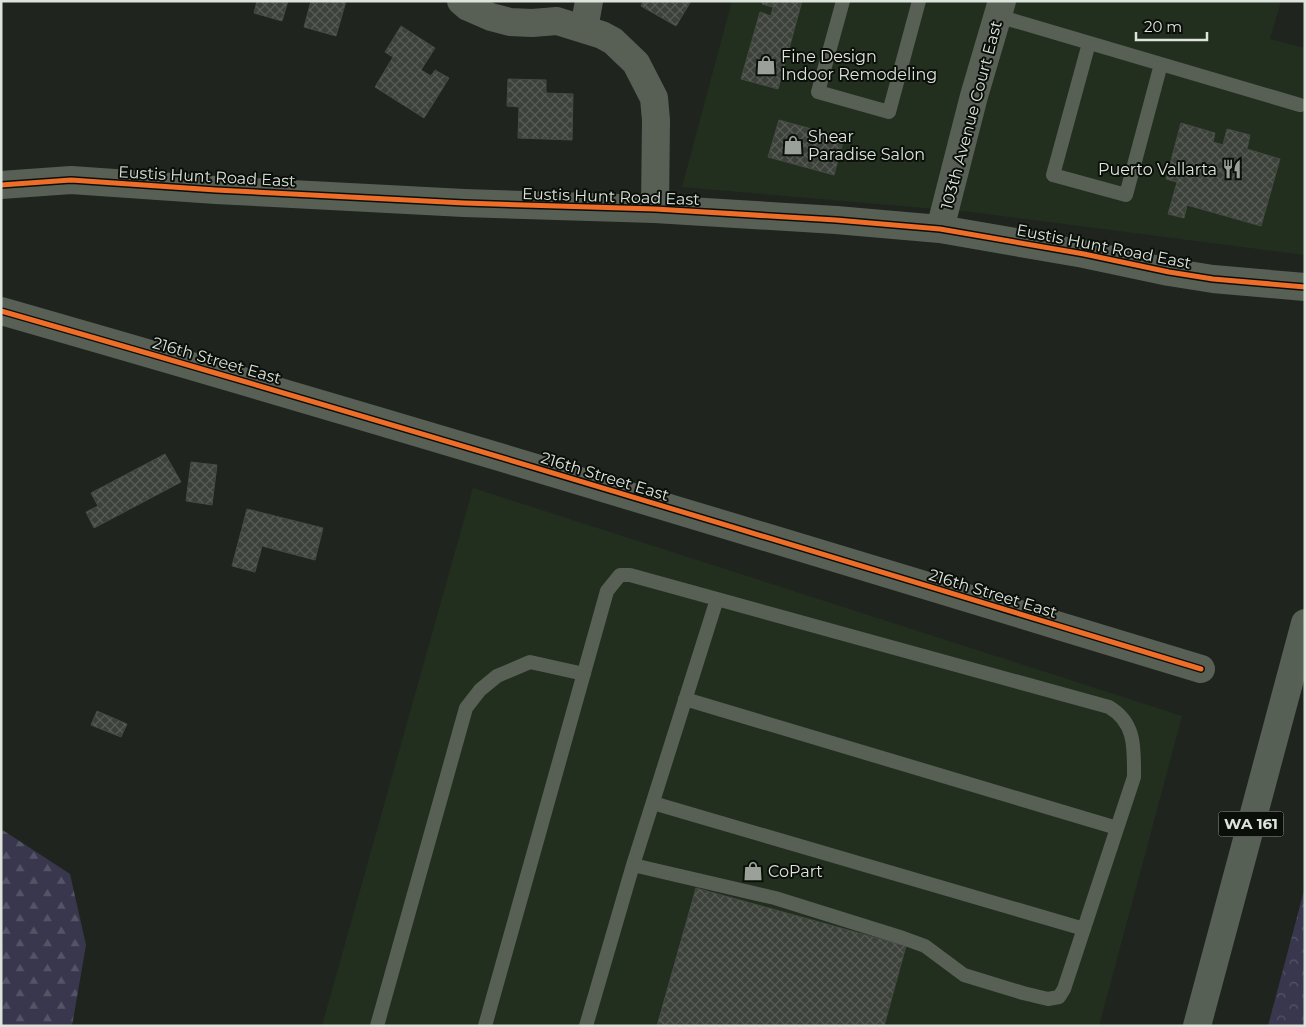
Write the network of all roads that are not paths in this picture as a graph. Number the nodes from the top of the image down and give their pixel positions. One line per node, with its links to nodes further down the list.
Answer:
1 (461, 1): 6 (street)
2 (589, 1): 6 (street)
3 (843, 1): 4 (lane)
4 (919, 1)
5 (996, 6): 7 (lane); 12 (street, 103th Avenue Court East)
6 (584, 29): 11 (street)
7 (1089, 43): 8 (lane); 8 (lane)
8 (1161, 64): 9 (lane)
9 (1300, 105)
10 (1, 185): 11 (street, Eustis Hunt Road East)
11 (655, 209): 12 (street, Eustis Hunt Road East)
12 (940, 230): 13 (street, Eustis Hunt Road East)
13 (1305, 286)
14 (1, 311): 17 (street, 216th Street East)
15 (717, 599): 18 (lane); 19 (lane); 21 (lane)
16 (1305, 623): 27 (main road, WA 161)
17 (1201, 670)
18 (584, 674): 24 (lane); 25 (lane)
19 (685, 699): 20 (lane); 21 (lane)
20 (653, 803): 22 (lane); 23 (lane)
21 (1117, 828): 23 (lane)
22 (634, 865): 23 (lane); 26 (lane)
23 (1084, 929)
24 (377, 1026)
25 (485, 1026)
26 (586, 1026)
27 (1197, 1026)

